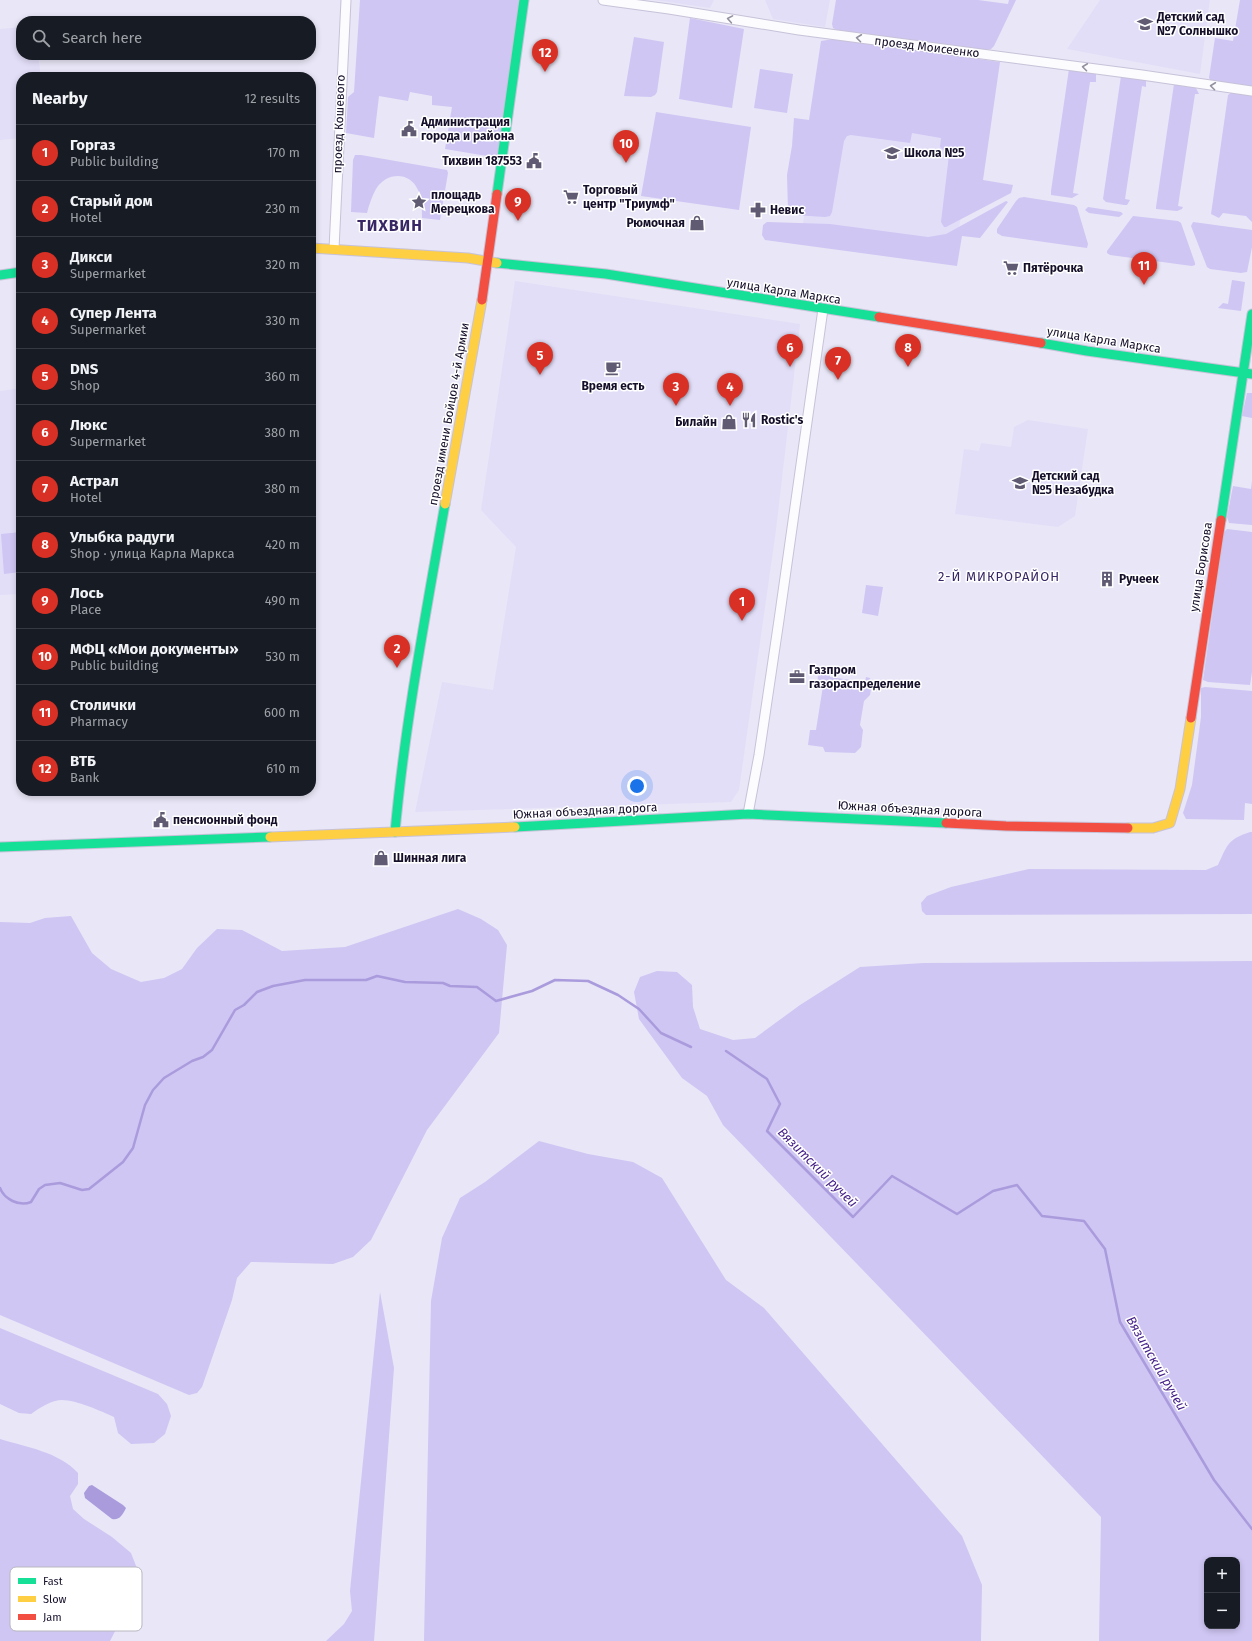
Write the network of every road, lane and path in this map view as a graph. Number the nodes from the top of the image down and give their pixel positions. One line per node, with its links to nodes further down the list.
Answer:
1 (346, 0): 6 (street, проезд Кошевого)
2 (524, 0): 7 (street, проезд имени Бойцов 4-й Армии)
3 (603, 0): 4 (street, проезд Моисеенко, one-way to 3)
4 (1252, 91)
5 (316, 248): 6 (street, улица Карла Маркса)
6 (334, 249): 7 (street, улица Карла Маркса)
7 (488, 261): 10 (street, улица Карла Маркса); 15 (street, проезд имени Бойцов 4-й Армии)
8 (16, 273): 9 (street)
9 (0, 275)
10 (823, 309): 12 (street, улица Карла Маркса); 13 (street)
11 (1252, 314): 12 (street, улица Борисова)
12 (1248, 374): 14 (street, улица Борисова)
13 (748, 814): 14 (street, Южная объездная дорога); 15 (street, Южная объездная дорога)
14 (1170, 823)
15 (396, 832): 16 (street, Южная объездная дорога)
16 (0, 847)

